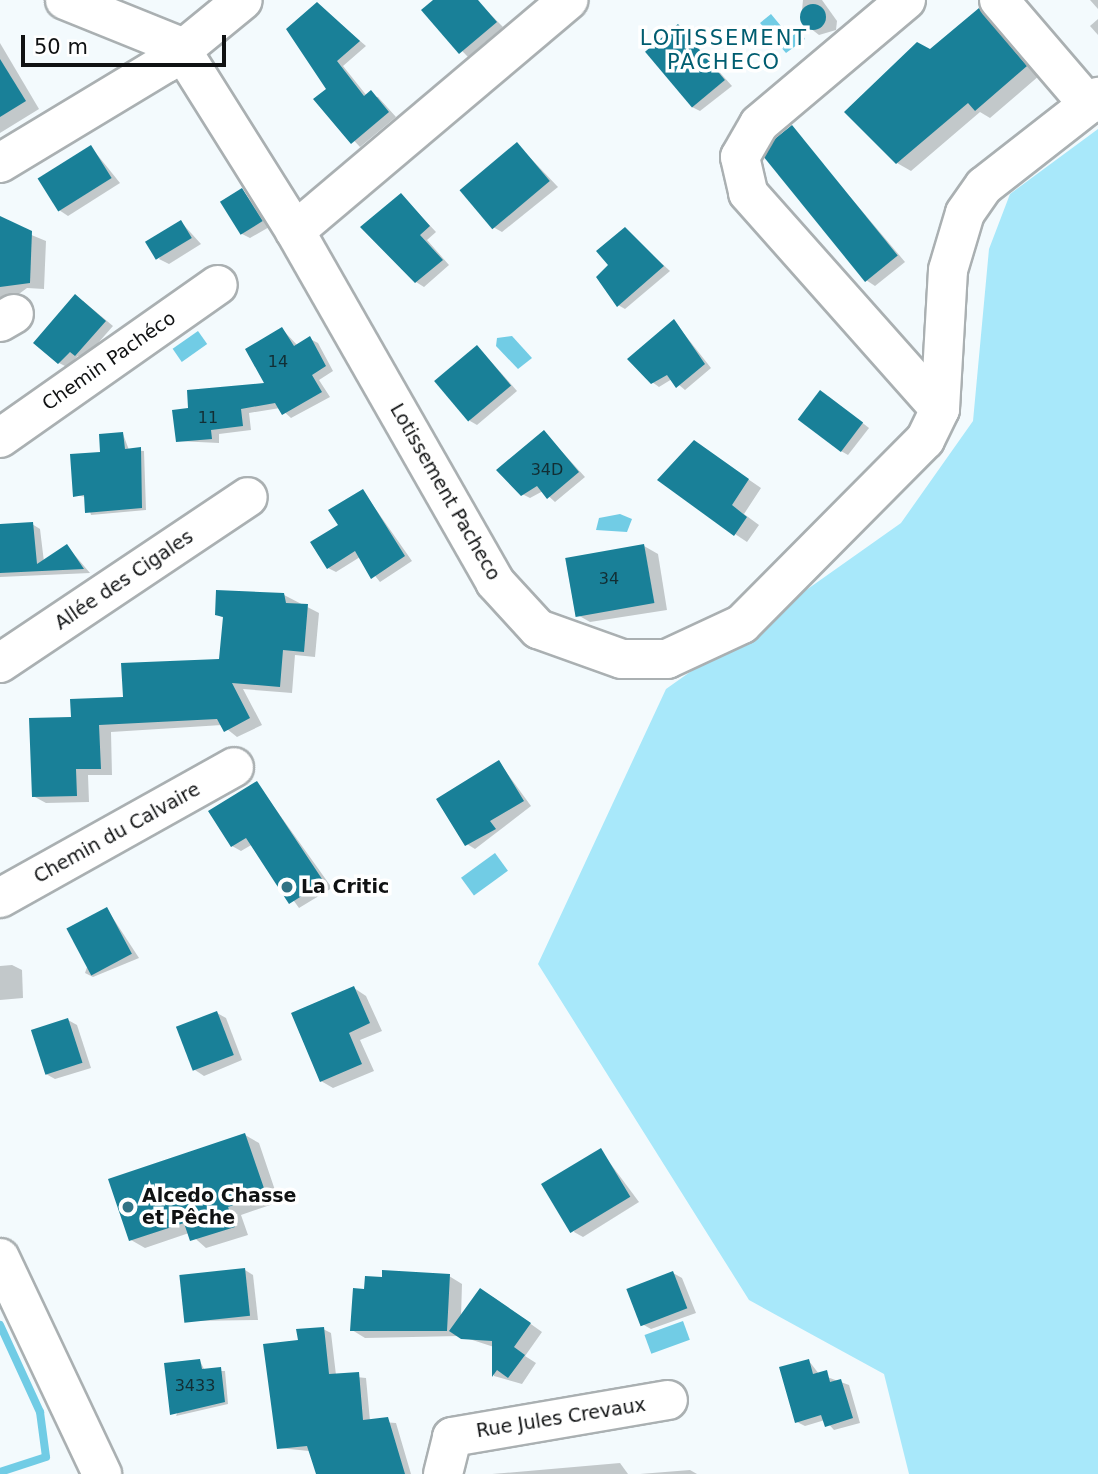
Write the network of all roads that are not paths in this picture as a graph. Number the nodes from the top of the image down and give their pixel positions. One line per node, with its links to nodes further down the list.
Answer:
1 (65, 0): 6 (street)
2 (243, 0): 6 (street)
3 (568, 0): 9 (street)
4 (906, 0): 11 (street)
5 (999, 0): 7 (street, Lotissement Pacheco)
6 (179, 46): 8 (street); 9 (street, Lotissement Pacheco)
7 (1093, 101): 11 (street, Lotissement Pacheco)
8 (0, 163)
9 (295, 231): 11 (street, Lotissement Pacheco)
10 (218, 285): 12 (street, Chemin Pachéco)
11 (940, 409)
12 (0, 438)
13 (248, 497): 14 (street, Allée des Cigales)
14 (0, 663)
15 (234, 767): 16 (street, Chemin du Calvaire)
16 (0, 898)
17 (0, 1258): 19 (street)
18 (668, 1400): 20 (street, Rue Jules Crevaux)
19 (102, 1474)
20 (443, 1474)

